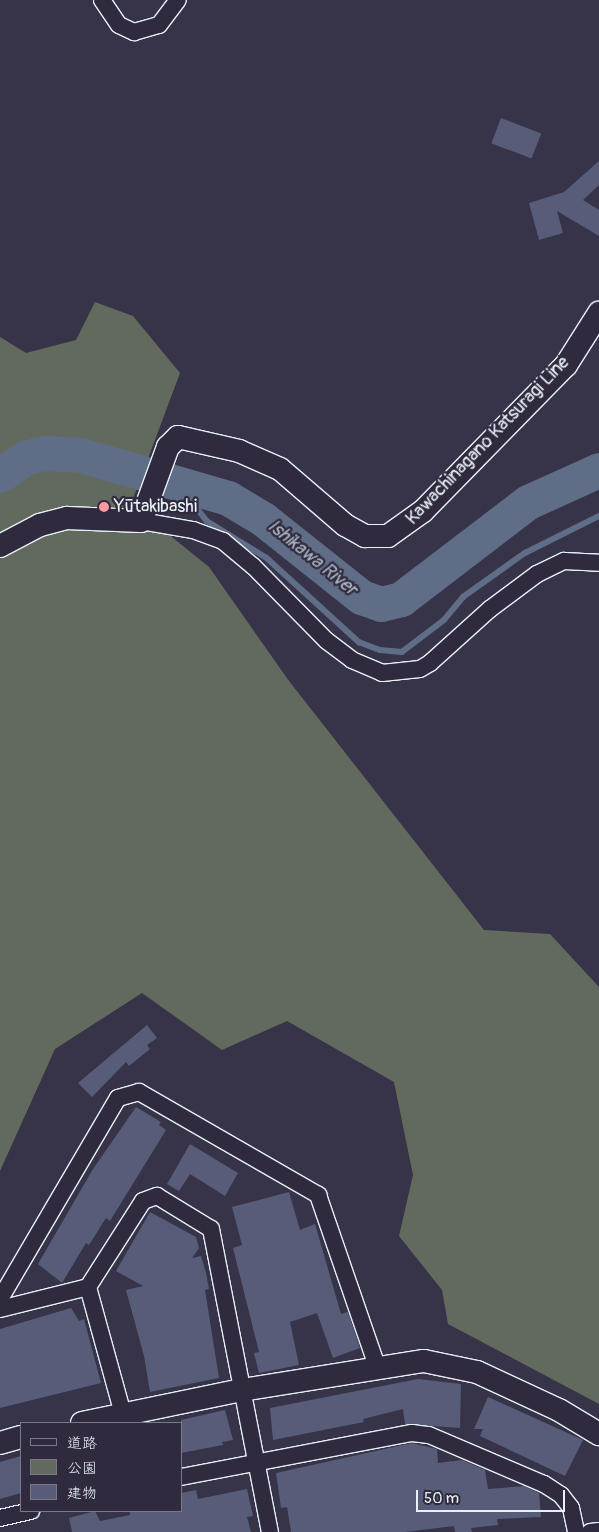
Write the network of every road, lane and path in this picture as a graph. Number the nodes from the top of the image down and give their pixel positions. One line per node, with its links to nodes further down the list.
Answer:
1 (102, 0): 2 (street)
2 (178, 0)
3 (599, 313): 4 (main road, Kawachinagano Katsuragi Line)
4 (142, 518): 5 (main road); 6 (street)
5 (0, 546)
6 (599, 562)
7 (88, 1286): 9 (street); 11 (street); 12 (street)
8 (0, 1299): 10 (street)
9 (0, 1309)
10 (377, 1366): 11 (main road); 14 (main road)
11 (242, 1390): 12 (main road); 17 (street)
12 (123, 1414): 13 (main road)
13 (87, 1422)
14 (599, 1434)
15 (20, 1437): 16 (main road)
16 (0, 1443)
17 (256, 1462): 18 (street); 22 (street); 23 (street)
18 (182, 1477)
19 (27, 1512): 20 (street)
20 (0, 1518)
21 (599, 1531): 24 (street)
22 (270, 1532)
23 (576, 1532)
24 (590, 1532)

